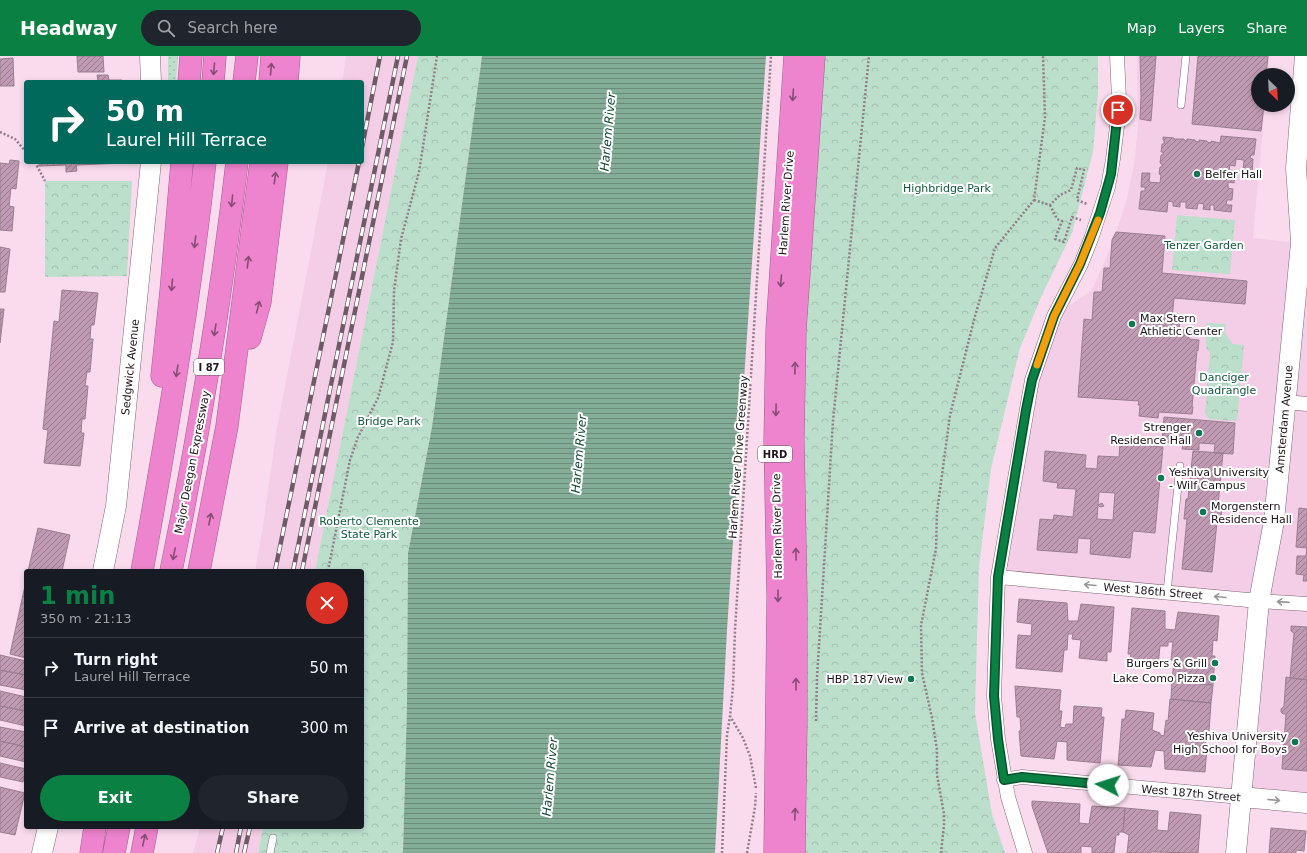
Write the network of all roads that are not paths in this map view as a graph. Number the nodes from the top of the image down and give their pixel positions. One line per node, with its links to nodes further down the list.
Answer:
1 (150, 56): 12 (main road)
2 (191, 56): 13 (highway)
3 (215, 56): 14 (highway, one-way to 14)
4 (246, 56): 15 (highway)
5 (272, 56): 16 (highway, one-way to 5)
6 (289, 56): 17 (highway)
7 (795, 56): 52 (highway, Harlem River Drive / HRD, one-way to 52)
8 (814, 56): 53 (highway, Harlem River Drive / HRD, one-way to 8)
9 (1117, 56): 35 (street)
10 (1186, 56): 18 (lane)
11 (1305, 56): 25 (main road, Amsterdam Avenue)
12 (151, 80)
13 (189, 80)
14 (213, 80)
15 (244, 80)
16 (270, 80)
17 (286, 80)
18 (1181, 105)
19 (151, 164): 30 (main road, Sedgwick Avenue)
20 (182, 164): 31 (highway, one-way to 31)
21 (205, 164): 32 (highway, one-way to 32)
22 (237, 164): 33 (highway, Major Deegan Expressway / I 87, one-way to 33)
23 (261, 164): 28 (highway, I 87, one-way to 23)
24 (277, 164): 28 (highway, one-way to 24)
25 (1304, 226): 26 (main road, Amsterdam Avenue)
26 (1286, 402): 27 (street); 37 (main road, Amsterdam Avenue)
27 (1307, 404)
28 (227, 426): 34 (highway, I 87, one-way to 28)
29 (1180, 466): 36 (lane)
30 (103, 569)
31 (138, 569)
32 (142, 569)
33 (171, 569)
34 (199, 569)
35 (998, 577): 36 (street, West 186th Street, one-way to 35); 39 (street)
36 (1167, 592): 37 (street, West 186th Street, one-way to 36)
37 (1259, 601): 38 (street, West 186th Street, one-way to 37); 40 (main road, Amsterdam Avenue)
38 (1307, 604)
39 (1004, 780): 40 (street, West 187th Street); 54 (street)
40 (1241, 797): 41 (main road, West 187th Street, one-way to 41); 55 (main road, Amsterdam Avenue)
41 (1307, 803)
42 (48, 829): 47 (main road)
43 (95, 829): 48 (highway)
44 (119, 829): 49 (highway)
45 (147, 829): 50 (highway, one-way to 45)
46 (273, 838): 51 (lane)
47 (42, 853)
48 (91, 853)
49 (114, 853)
50 (142, 853)
51 (270, 853)
52 (775, 853)
53 (794, 853)
54 (1026, 853)
55 (1236, 853)

